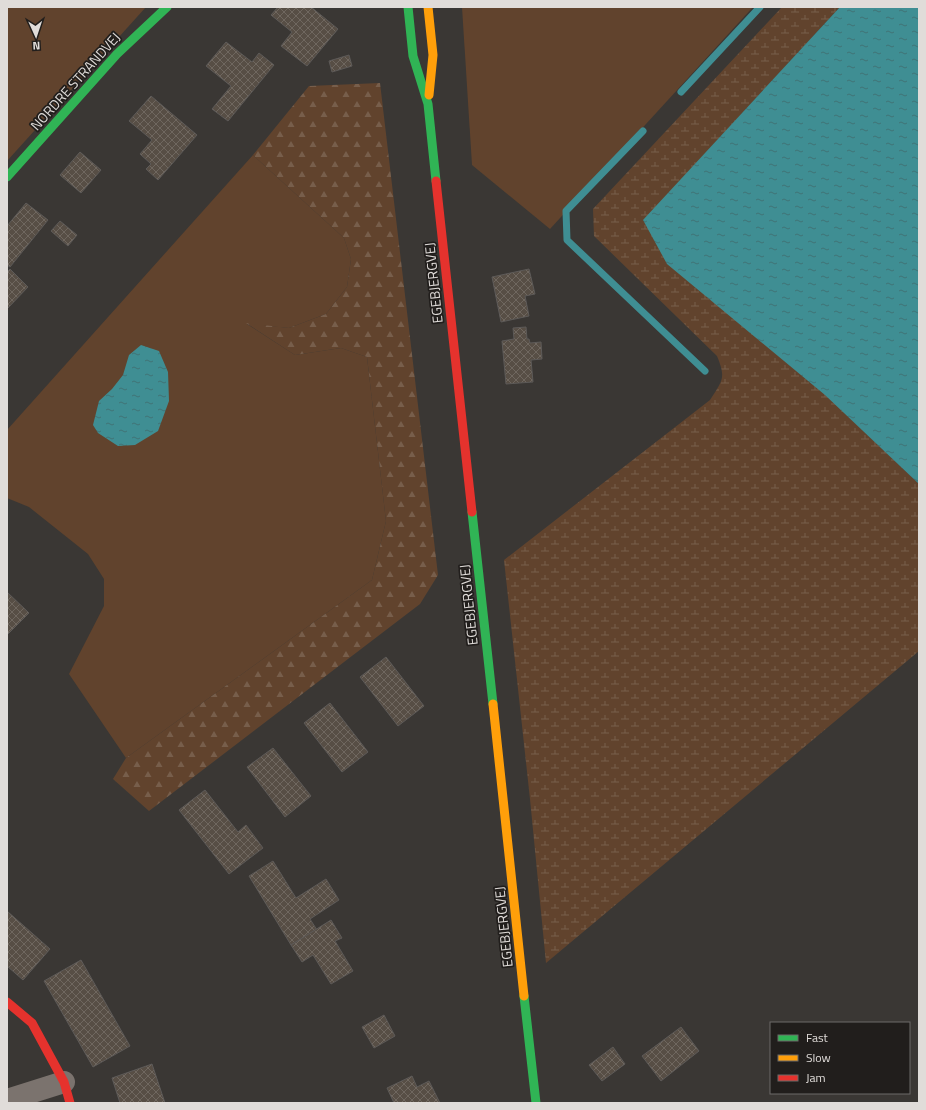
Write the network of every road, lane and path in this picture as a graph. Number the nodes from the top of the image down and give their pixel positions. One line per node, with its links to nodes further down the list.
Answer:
1 (167, 7): 5 (street, NORDRE STRANDVEJ)
2 (408, 7): 4 (street, EGEBJERGVEJ)
3 (428, 7): 4 (street, EGEBJERGVEJ)
4 (428, 104): 10 (street, EGEBJERGVEJ)
5 (7, 177)
6 (7, 1002): 7 (street)
7 (64, 1082): 8 (street); 9 (street)
8 (7, 1100)
9 (70, 1103)
10 (536, 1103)

